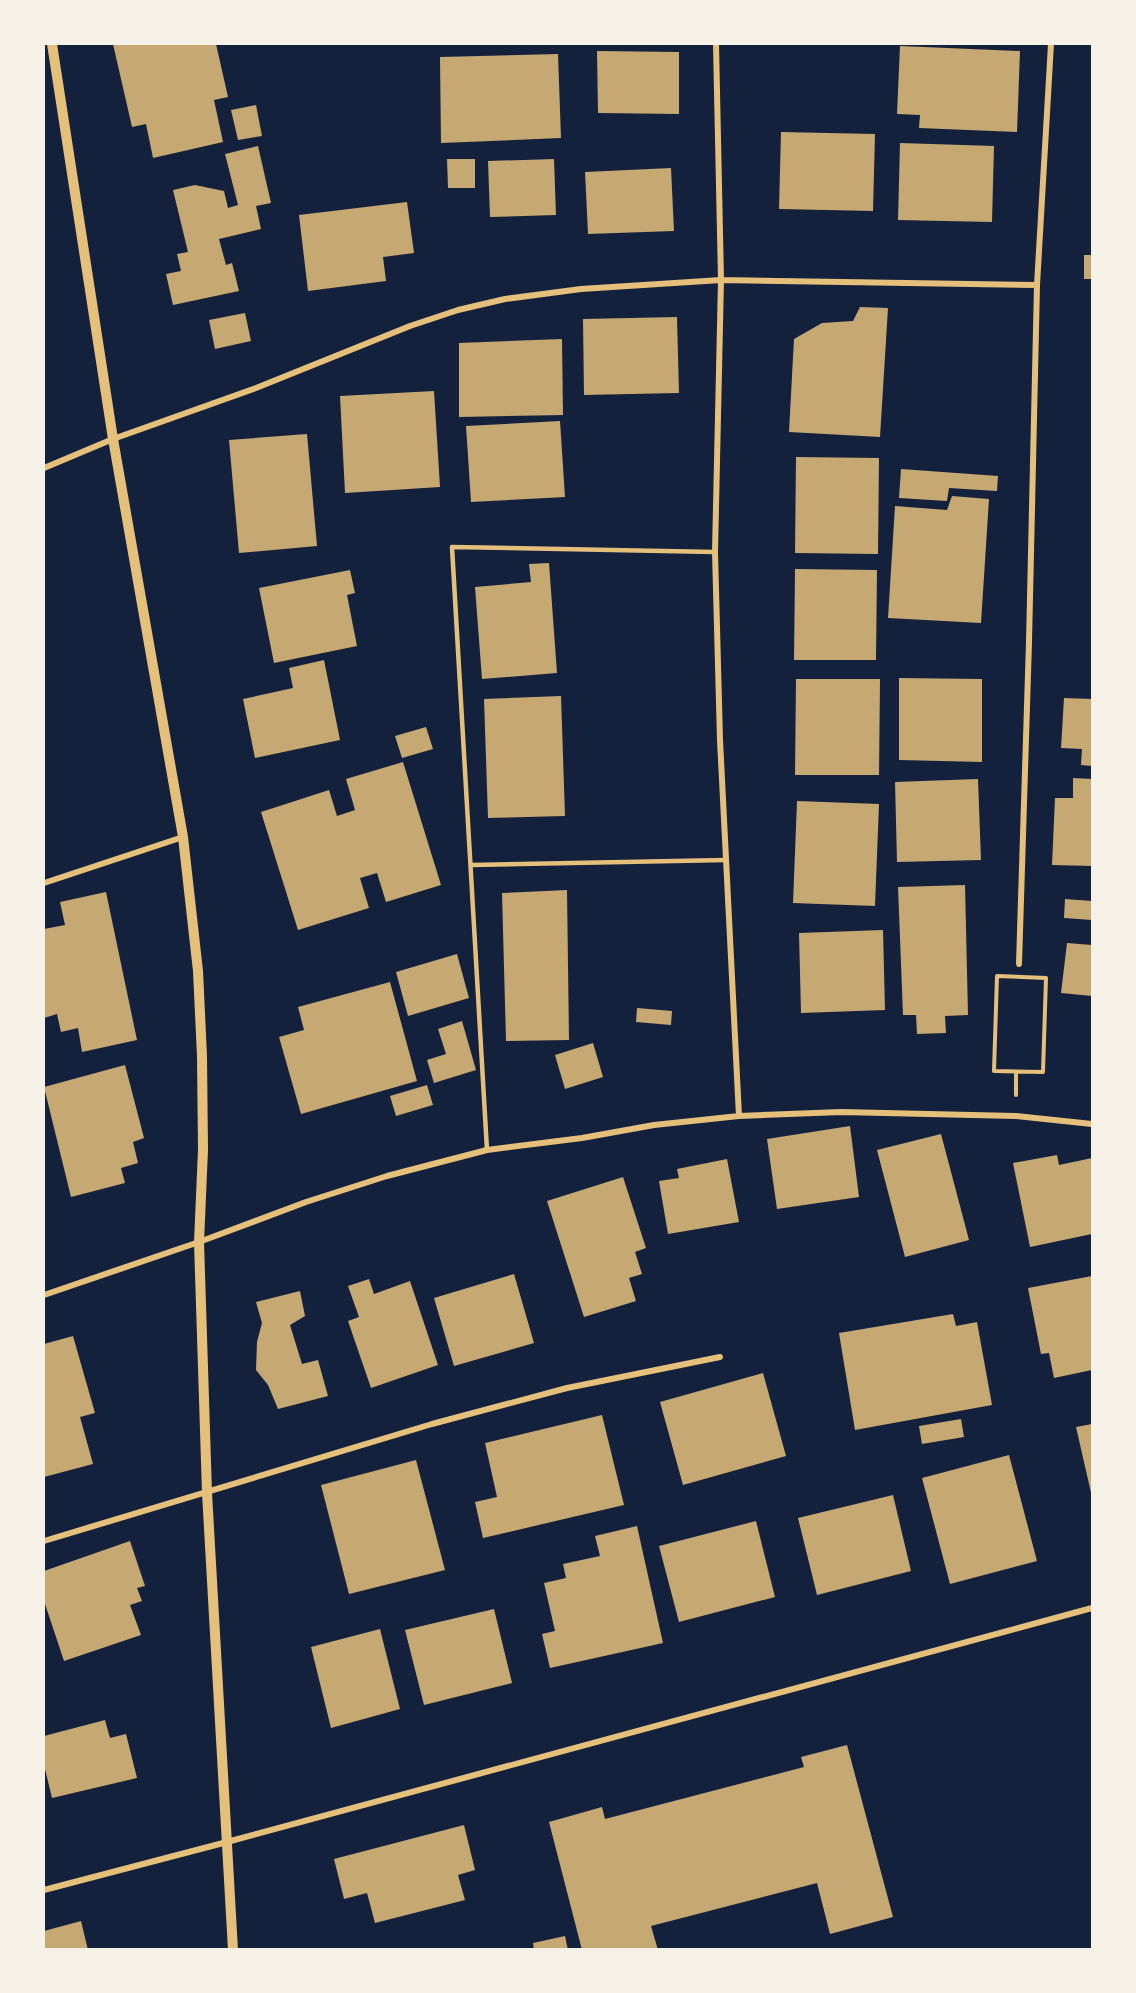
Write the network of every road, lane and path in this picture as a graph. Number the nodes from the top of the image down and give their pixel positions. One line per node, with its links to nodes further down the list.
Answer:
1 (52, 44): 6 (street)
2 (717, 44): 4 (street)
3 (1051, 44): 5 (street)
4 (721, 280): 5 (street); 6 (street); 8 (street)
5 (1037, 285): 13 (street)
6 (112, 439): 7 (street); 9 (street)
7 (44, 468)
8 (715, 552): 10 (street); 11 (lane)
9 (183, 837): 12 (street); 19 (street)
10 (727, 861): 11 (lane); 16 (street)
11 (471, 865): 18 (lane)
12 (44, 883)
13 (1019, 964)
14 (1045, 988): 15 (path)
15 (996, 989)
16 (739, 1116): 17 (street); 18 (street)
17 (1092, 1124)
18 (486, 1150): 19 (street)
19 (199, 1242): 20 (street); 22 (street)
20 (44, 1295)
21 (720, 1357): 22 (street)
22 (207, 1493): 23 (street); 25 (street)
23 (44, 1541)
24 (1092, 1608): 25 (street)
25 (227, 1842): 26 (street); 27 (street)
26 (44, 1890)
27 (232, 1950)

